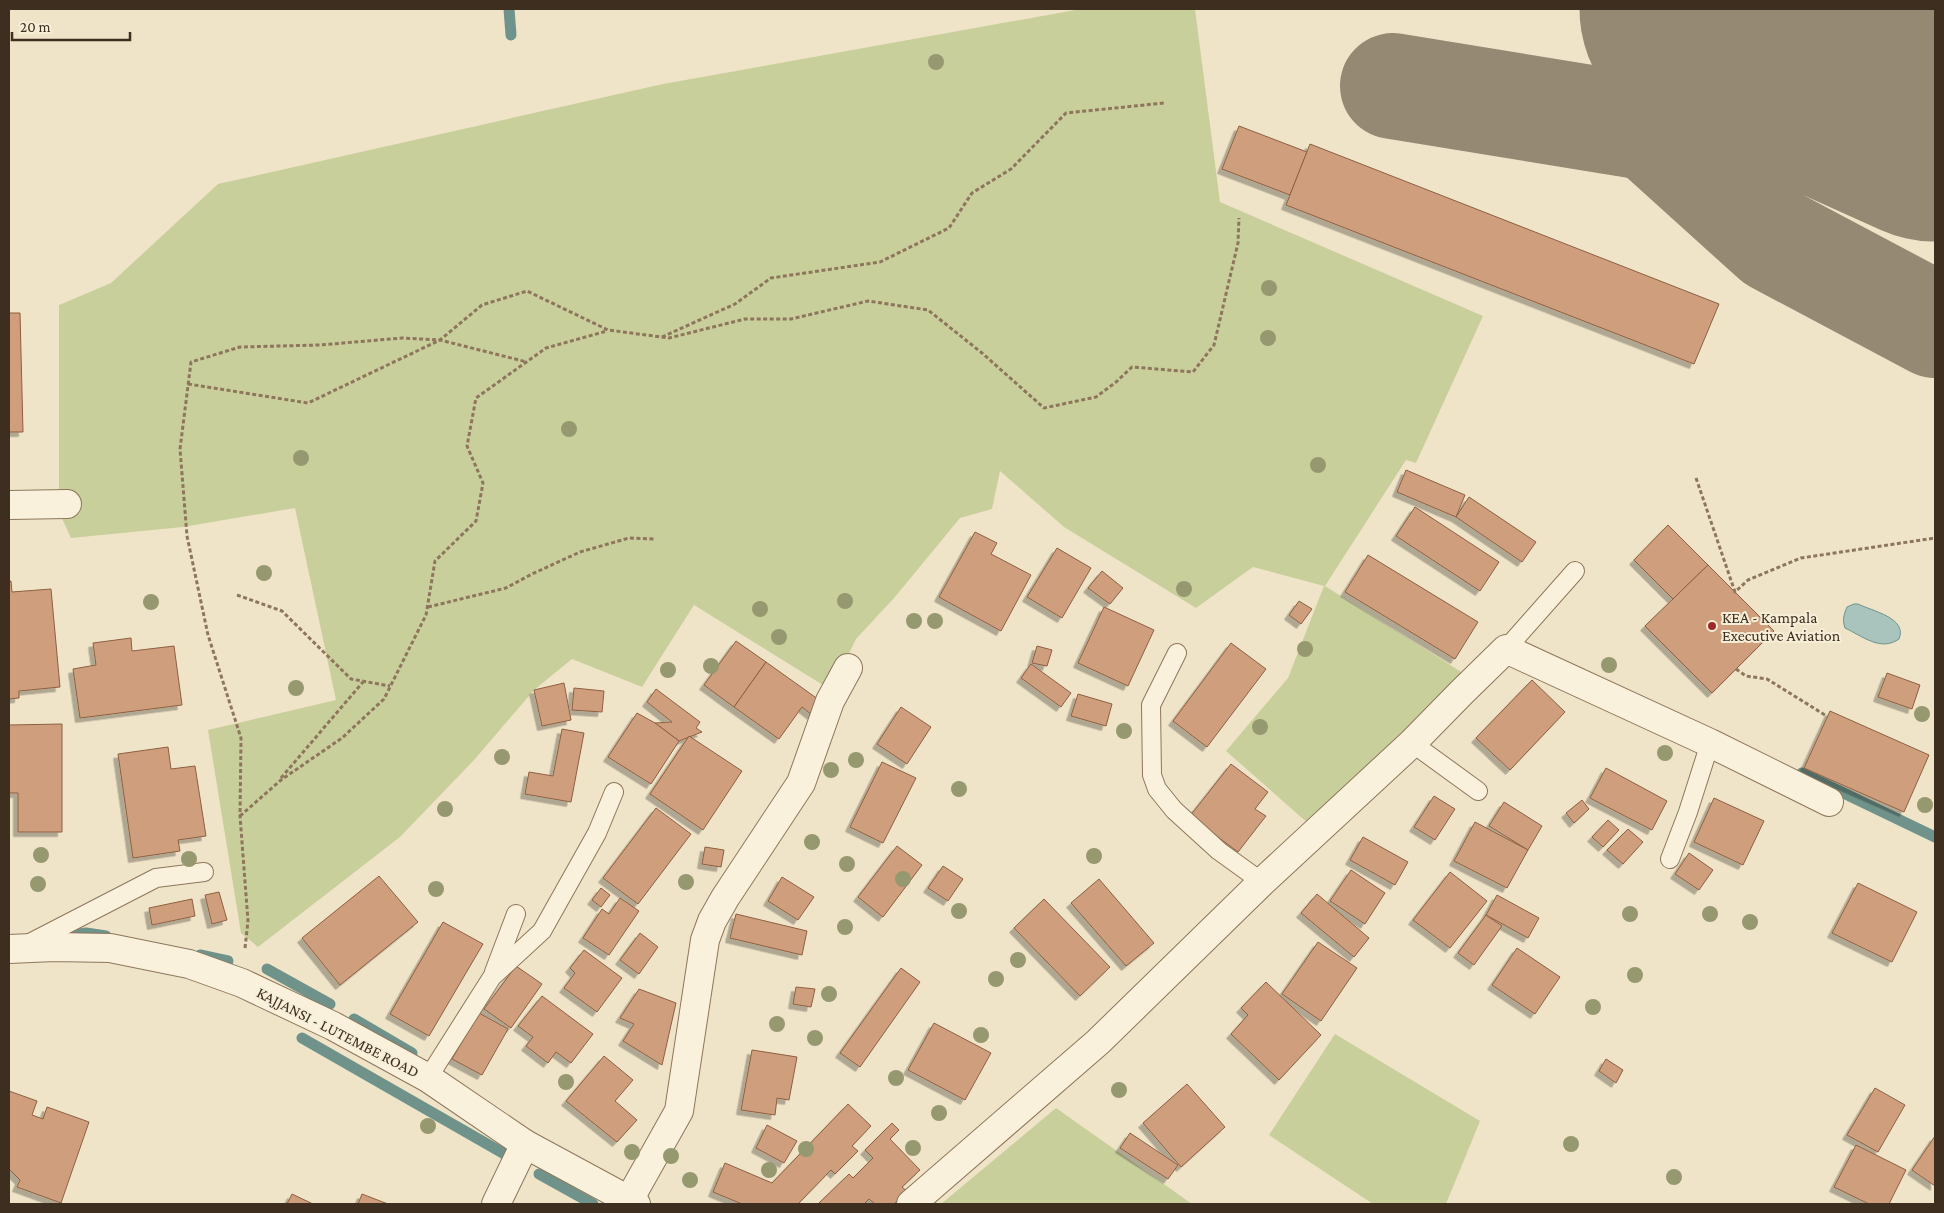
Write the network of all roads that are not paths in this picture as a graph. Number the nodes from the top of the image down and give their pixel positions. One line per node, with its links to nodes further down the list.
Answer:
1 (66, 504): 2 (street)
2 (9, 505)
3 (1575, 570): 4 (lane)
4 (1506, 649): 7 (street); 8 (street)
5 (1177, 652): 14 (lane)
6 (848, 668): 20 (street)
7 (1710, 743): 11 (street); 12 (lane)
8 (1412, 744): 9 (lane); 14 (street)
9 (1478, 791)
10 (614, 792): 17 (lane)
11 (1829, 802)
12 (1670, 859)
13 (204, 872): 16 (lane)
14 (1262, 882): 22 (street)
15 (516, 914): 17 (lane)
16 (15, 948): 18 (street, KAJJANSI - LUTEMBE ROAD)
17 (492, 977): 18 (lane)
18 (428, 1078): 19 (street, KAJJANSI - LUTEMBE ROAD)
19 (526, 1144): 20 (street, KAJJANSI - LUTEMBE ROAD); 21 (street)
20 (633, 1202)
21 (496, 1204)
22 (911, 1204)

